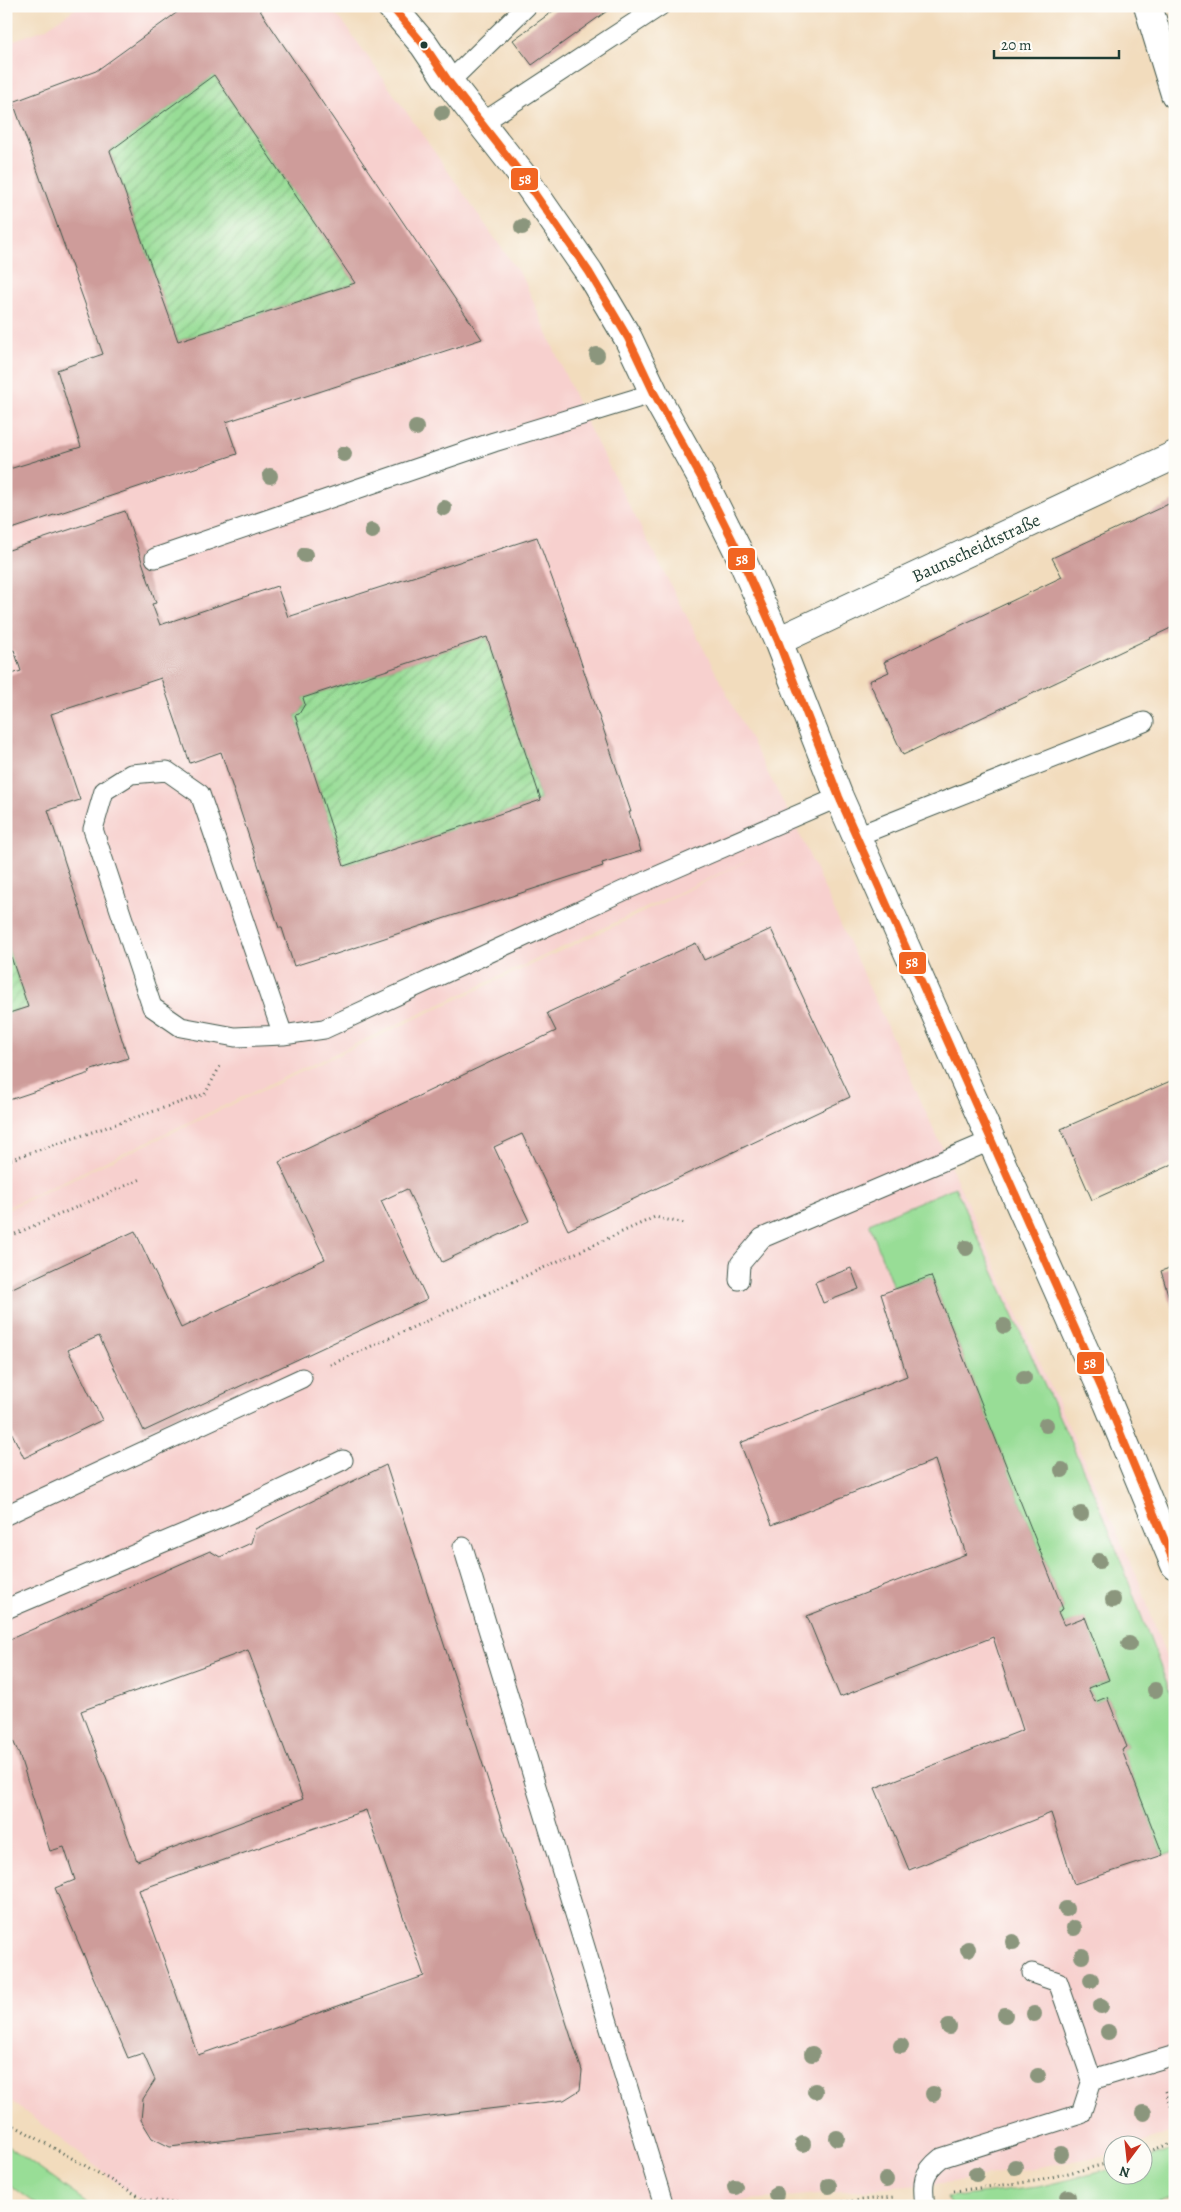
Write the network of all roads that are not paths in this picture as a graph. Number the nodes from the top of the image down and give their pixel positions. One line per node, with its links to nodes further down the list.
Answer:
1 (391, 6): 5 (street)
2 (527, 6): 5 (lane)
3 (660, 6): 7 (lane)
4 (1148, 6): 6 (street)
5 (450, 82): 7 (street)
6 (1175, 94)
7 (482, 123): 8 (street)
8 (654, 394): 10 (lane); 11 (street)
9 (1175, 455): 11 (street, Baunscheidtstraße)
10 (155, 558)
11 (778, 641): 13 (street)
12 (1144, 722): 14 (lane)
13 (839, 797): 14 (street); 15 (lane)
14 (857, 836): 16 (street)
15 (283, 1035): 15 (lane)
16 (990, 1141): 17 (lane); 22 (street)
17 (739, 1280)
18 (302, 1378): 20 (lane)
19 (343, 1460): 23 (lane)
20 (6, 1515)
21 (463, 1547): 28 (lane)
22 (1175, 1565)
23 (6, 1609)
24 (1032, 1973): 26 (lane)
25 (1175, 2055): 26 (lane)
26 (1092, 2080): 27 (lane)
27 (924, 2200)
28 (664, 2206)

